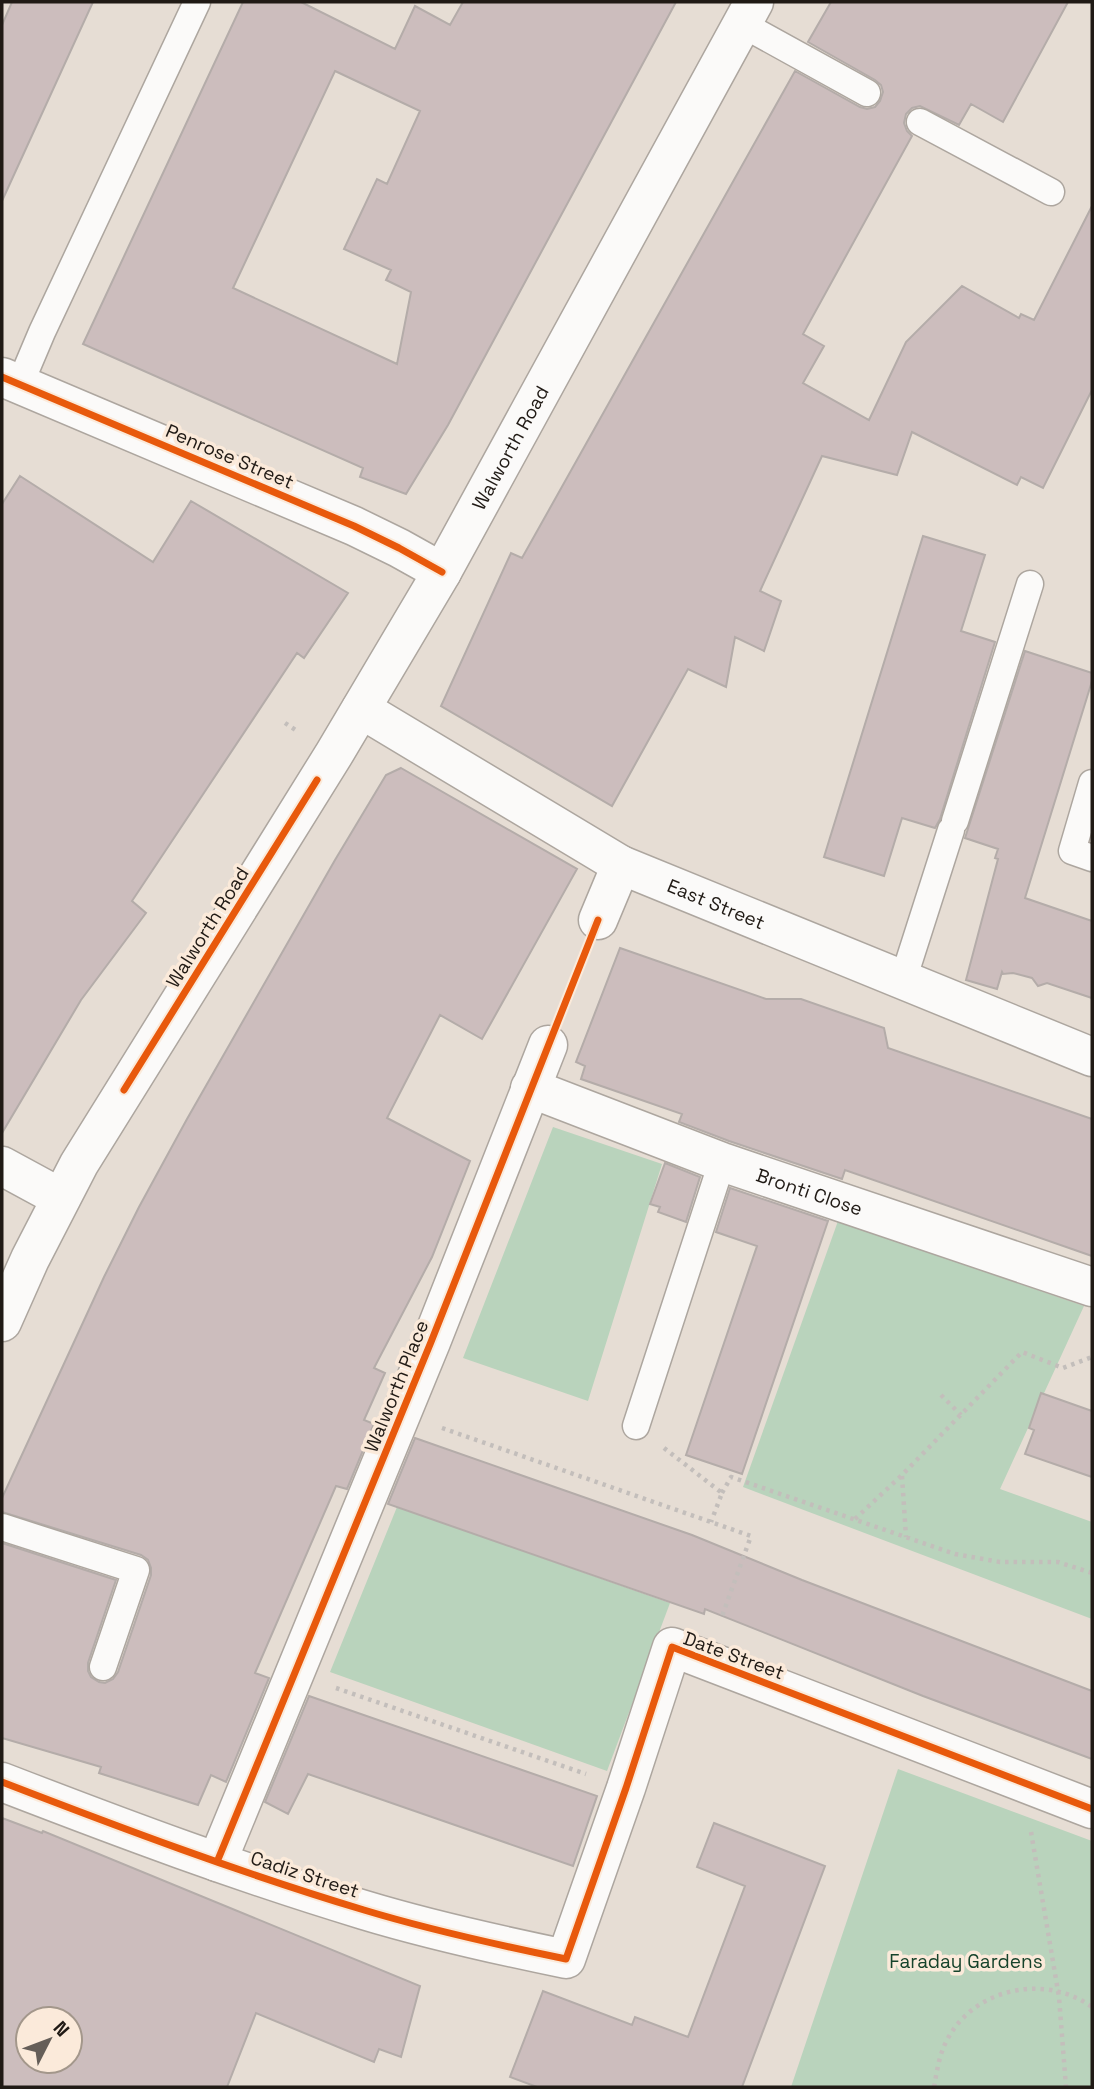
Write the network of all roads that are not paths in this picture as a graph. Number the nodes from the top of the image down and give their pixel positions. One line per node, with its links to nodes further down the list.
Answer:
1 (197, 2): 6 (lane)
2 (748, 13): 3 (lane); 7 (street, Walworth Road)
3 (867, 93)
4 (920, 122): 5 (lane)
5 (1051, 192)
6 (11, 380): 7 (street, Penrose Street)
7 (442, 572): 9 (street, Walworth Road)
8 (1030, 584): 14 (lane)
9 (361, 709): 12 (street, East Street); 20 (street, Walworth Road)
10 (1092, 783): 11 (lane)
11 (1092, 858)
12 (621, 864): 13 (street); 14 (street, East Street)
13 (598, 920)
14 (903, 980): 16 (street, East Street)
15 (548, 1045): 17 (street, Walworth Place)
16 (1092, 1057)
17 (530, 1088): 18 (street, Bronti Close); 28 (street, Walworth Place)
18 (722, 1162): 21 (street, Bronti Close); 23 (lane)
19 (2, 1166): 20 (street)
20 (61, 1198): 22 (street, Walworth Road)
21 (1092, 1287)
22 (2, 1322)
23 (636, 1426)
24 (2, 1527): 25 (lane)
25 (103, 1667)
26 (2, 1782): 28 (street, Cadiz Street)
27 (1092, 1809): 29 (street, Date Street)
28 (217, 1862): 29 (street, Cadiz Street)
29 (566, 1959)

